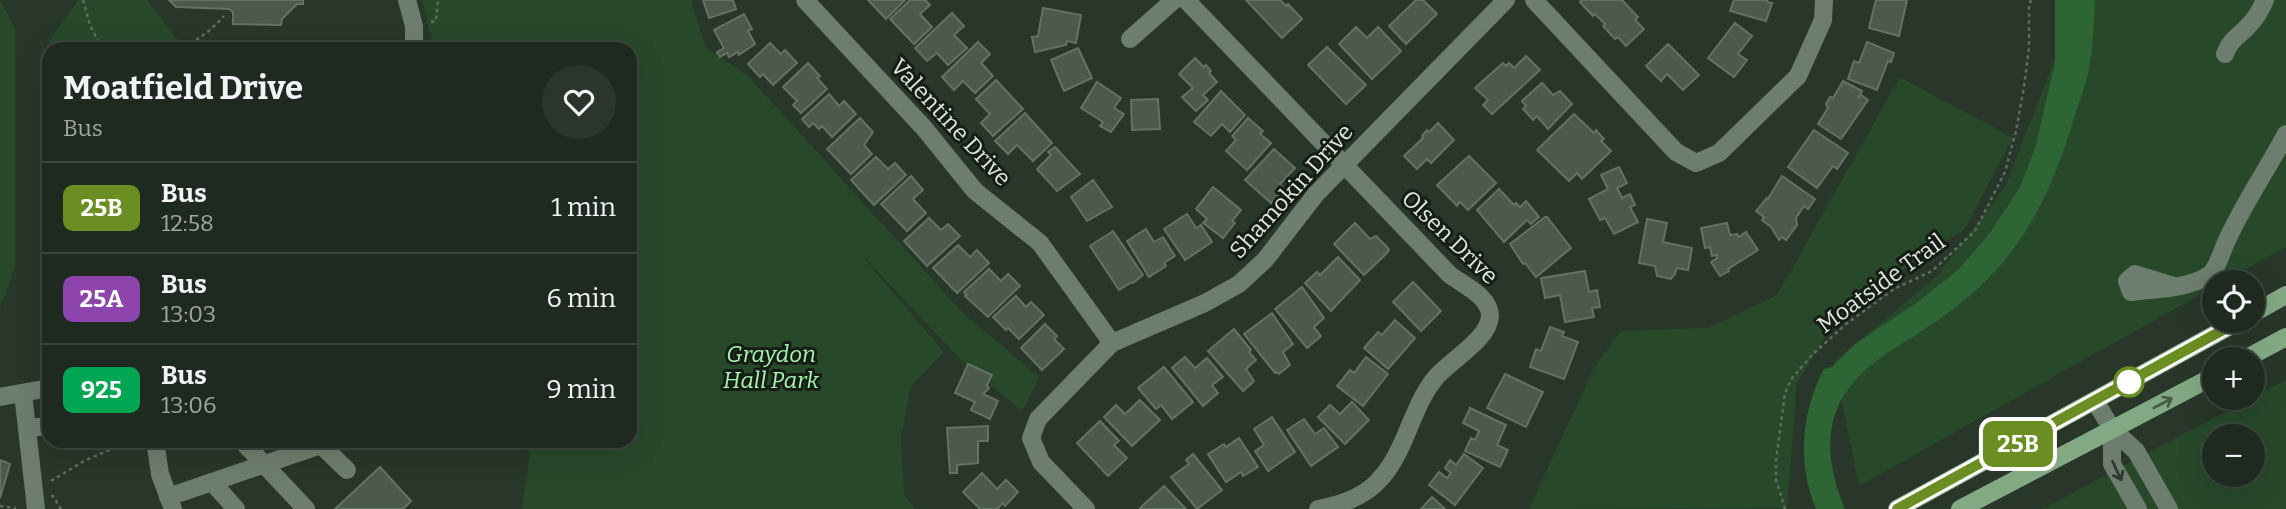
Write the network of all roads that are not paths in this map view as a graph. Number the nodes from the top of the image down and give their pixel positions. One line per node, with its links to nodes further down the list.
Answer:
1 (407, 0): 10 (street)
2 (805, 0): 19 (street, Valentine Drive)
3 (1174, 0): 9 (street)
4 (1186, 0): 13 (street, Olsen Drive)
5 (1506, 0): 13 (street, Shamokin Drive)
6 (1534, 0): 7 (street)
7 (1824, 0)
8 (2265, 0): 11 (street)
9 (1130, 39)
10 (414, 42)
11 (2225, 54)
12 (2286, 134): 14 (street)
13 (1344, 167): 19 (street, Shamokin Drive); 42 (street, Olsen Drive)
14 (2174, 286)
15 (2286, 295): 16 (main road)
16 (2265, 307)
17 (2218, 333): 25 (main road)
18 (2286, 337): 20 (main road)
19 (1112, 343): 41 (street, Shamokin Drive)
20 (2265, 348)
21 (2202, 382): 28 (main road, one-way to 21)
22 (42, 389): 23 (street)
23 (23, 393): 24 (street); 27 (street)
24 (0, 397)
25 (2095, 401): 28 (street); 43 (main road)
26 (42, 427): 27 (street)
27 (27, 428): 38 (street)
28 (2112, 429): 37 (main road); 44 (street, one-way to 44); 45 (street)
29 (156, 448): 36 (street)
30 (248, 448): 33 (street)
31 (306, 448): 33 (street)
32 (324, 448): 34 (street)
33 (264, 465): 35 (street); 40 (street)
34 (347, 470)
35 (212, 482): 36 (street); 39 (street)
36 (170, 503)
37 (1963, 508)
38 (36, 509)
39 (236, 509)
40 (306, 509)
41 (1086, 509)
42 (1318, 509)
43 (1897, 509)
44 (2138, 509)
45 (2169, 509)

